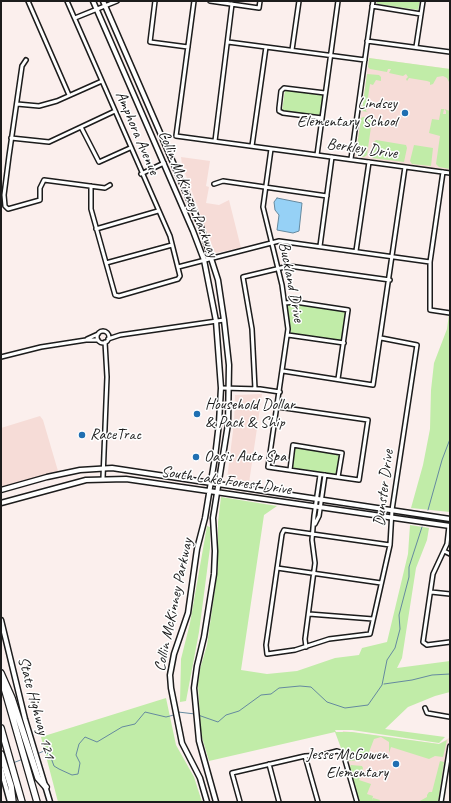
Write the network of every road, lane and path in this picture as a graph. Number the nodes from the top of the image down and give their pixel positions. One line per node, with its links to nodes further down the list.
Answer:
1 (28, 1): 33 (street)
2 (67, 1): 20 (street, Amphora Avenue)
3 (93, 1): 18 (street, Collin McKinney Parkway)
4 (103, 1): 16 (street, Collin McKinney Parkway)
5 (117, 1): 16 (street)
6 (155, 1): 23 (street)
7 (194, 1): 23 (street)
8 (210, 1): 14 (street)
9 (260, 1): 15 (street)
10 (299, 1): 26 (street)
11 (338, 1): 28 (street)
12 (373, 1): 17 (street)
13 (423, 1): 19 (street)
14 (221, 2): 15 (street)
15 (232, 4): 22 (street)
16 (105, 6): 18 (street); 64 (street, Collin McKinney Parkway)
17 (372, 6): 19 (street); 21 (street)
18 (96, 9): 20 (street); 47 (street, Collin McKinney Parkway)
19 (421, 14): 25 (street)
20 (75, 18): 31 (street, Amphora Avenue)
21 (368, 41): 25 (street); 30 (street)
22 (228, 42): 24 (street); 39 (street)
23 (188, 47): 39 (street, Berkley Drive)
24 (266, 47): 26 (street); 40 (street)
25 (416, 47): 27 (street)
26 (292, 50): 28 (street)
27 (450, 52)
28 (330, 55): 30 (street); 32 (street)
29 (26, 60): 34 (street)
30 (365, 60): 45 (street)
31 (102, 81): 33 (street); 35 (street, Amphora Avenue)
32 (326, 93): 36 (street); 36 (street)
33 (69, 95): 34 (street)
34 (17, 104): 38 (street)
35 (115, 111): 37 (street); 41 (street, Amphora Avenue)
36 (322, 118): 43 (street)
37 (81, 127): 38 (street); 41 (street)
38 (11, 138): 53 (street)
39 (215, 141): 40 (street, Berkley Drive)
40 (252, 146): 42 (street, Berkley Drive)
41 (130, 148): 51 (street, Amphora Avenue)
42 (271, 149): 43 (street, Berkley Drive); 55 (street, Buckland Drive)
43 (317, 155): 44 (street, Berkley Drive)
44 (332, 157): 45 (street, Berkley Drive); 56 (street)
45 (351, 159): 46 (street, Berkley Drive)
46 (369, 162): 48 (street, Berkley Drive); 62 (street)
47 (164, 163): 51 (street); 65 (street, Collin McKinney Parkway)
48 (405, 167): 49 (street, Berkley Drive); 63 (street)
49 (443, 172): 50 (street, Berkley Drive); 66 (street)
50 (450, 173)
51 (141, 174): 57 (street, Amphora Avenue)
52 (214, 184): 55 (street)
53 (91, 186): 54 (street); 58 (street)
54 (110, 186)
55 (265, 187): 56 (street); 59 (street, Buckland Drive)
56 (327, 196): 61 (street)
57 (158, 211): 58 (street); 60 (street, Amphora Avenue)
58 (96, 229): 67 (street)
59 (271, 242): 61 (street); 64 (street); 69 (street, Buckland Drive)
60 (172, 245): 67 (street); 68 (street, Amphora Avenue)
61 (320, 246): 62 (street)
62 (356, 251): 63 (street)
63 (392, 256): 66 (street); 70 (street)
64 (211, 258): 65 (street); 73 (street, Collin McKinney Parkway)
65 (204, 260): 68 (street); 74 (street, Collin McKinney Parkway)
66 (430, 262): 72 (street)
67 (106, 263): 68 (street, Amphora Avenue)
68 (178, 267)
69 (278, 268): 70 (street); 71 (street, Buckland Drive); 90 (street)
70 (390, 280): 79 (street)
71 (285, 303): 78 (street, Buckland Drive); 84 (street)
72 (450, 313)
73 (224, 320): 74 (street); 89 (street, Collin McKinney Parkway)
74 (216, 321): 77 (street); 88 (street, Collin McKinney Parkway)
75 (107, 333): 76 (street); 77 (street); 80 (street)
76 (98, 334): 81 (street); 82 (street)
77 (120, 335): 80 (street)
78 (288, 335): 84 (street); 86 (street, Buckland Drive)
79 (381, 338): 87 (street); 109 (street, Dunster Drive)
80 (108, 339): 83 (street)
81 (86, 340): 82 (street); 85 (street)
82 (98, 340): 83 (street)
83 (105, 342): 93 (street)
84 (344, 343): 87 (street)
85 (1, 357)
86 (283, 371): 87 (street); 91 (street, Buckland Drive)
87 (338, 379)
88 (221, 388): 89 (street); 99 (street, Collin McKinney Parkway)
89 (229, 388): 90 (street); 100 (street, Collin McKinney Parkway)
90 (255, 389): 91 (street)
91 (280, 392): 92 (street, Buckland Drive)
92 (278, 407): 94 (street, Buckland Drive); 97 (street)
93 (104, 468): 98 (street); 99 (street, South Lake Forest Drive); 101 (street, South Lake Forest Drive)
94 (290, 470): 95 (street); 97 (street)
95 (320, 475): 96 (street); 104 (street)
96 (325, 475): 97 (street); 105 (street)
97 (338, 477)
98 (104, 478): 102 (street, South Lake Forest Drive); 106 (street, South Lake Forest Drive)
99 (210, 483): 100 (street, South Lake Forest Drive); 102 (street, Collin McKinney Parkway)
100 (219, 485): 103 (street, Collin McKinney Parkway); 104 (street, South Lake Forest Drive)
101 (1, 490)
102 (210, 490): 103 (street, South Lake Forest Drive); 145 (street, Collin McKinney Parkway)
103 (218, 492): 107 (street, South Lake Forest Drive); 146 (street, Collin McKinney Parkway)
104 (316, 499): 105 (street, South Lake Forest Drive); 107 (street)
105 (321, 500): 108 (street); 109 (street, South Lake Forest Drive)
106 (1, 503)
107 (315, 506): 108 (street, South Lake Forest Drive); 112 (street)
108 (320, 507): 110 (street, South Lake Forest Drive); 112 (street)
109 (392, 510): 110 (street, Dunster Drive); 111 (street, South Lake Forest Drive)
110 (391, 517): 113 (street, South Lake Forest Drive); 115 (street, Dunster Drive)
111 (450, 519): 113 (street)
112 (314, 526): 114 (street)
113 (450, 526): 116 (street)
114 (313, 534): 115 (street); 118 (street); 119 (street)
115 (390, 545): 120 (street, Dunster Drive)
116 (444, 551): 117 (street); 121 (street)
117 (450, 554)
118 (277, 568): 119 (street); 127 (street)
119 (315, 574): 120 (street); 123 (street)
120 (381, 583): 124 (street, Dunster Drive)
121 (431, 592): 122 (street); 126 (street)
122 (450, 594)
123 (309, 614): 124 (street); 127 (street)
124 (373, 619): 127 (street, Dunster Drive)
125 (1, 620): 132 (street, State Highway 121)
126 (450, 642)
127 (306, 647)
128 (1, 673): 132 (highway)
129 (1, 677): 132 (highway)
130 (425, 708): 131 (street)
131 (450, 717)
132 (20, 721): 140 (highway); 143 (highway)
133 (1, 728): 142 (highway)
134 (450, 746): 151 (street)
135 (1, 754): 139 (highway)
136 (305, 756): 137 (street); 149 (street); 150 (street)
137 (269, 764): 147 (street); 148 (street)
138 (1, 769): 139 (street)
139 (8, 787): 141 (highway)
140 (46, 788): 144 (street)
141 (12, 802)
142 (22, 802)
143 (37, 802)
144 (50, 802)
145 (207, 802)
146 (216, 802)
147 (240, 802)
148 (279, 802)
149 (318, 802)
150 (357, 802)
151 (441, 802)

